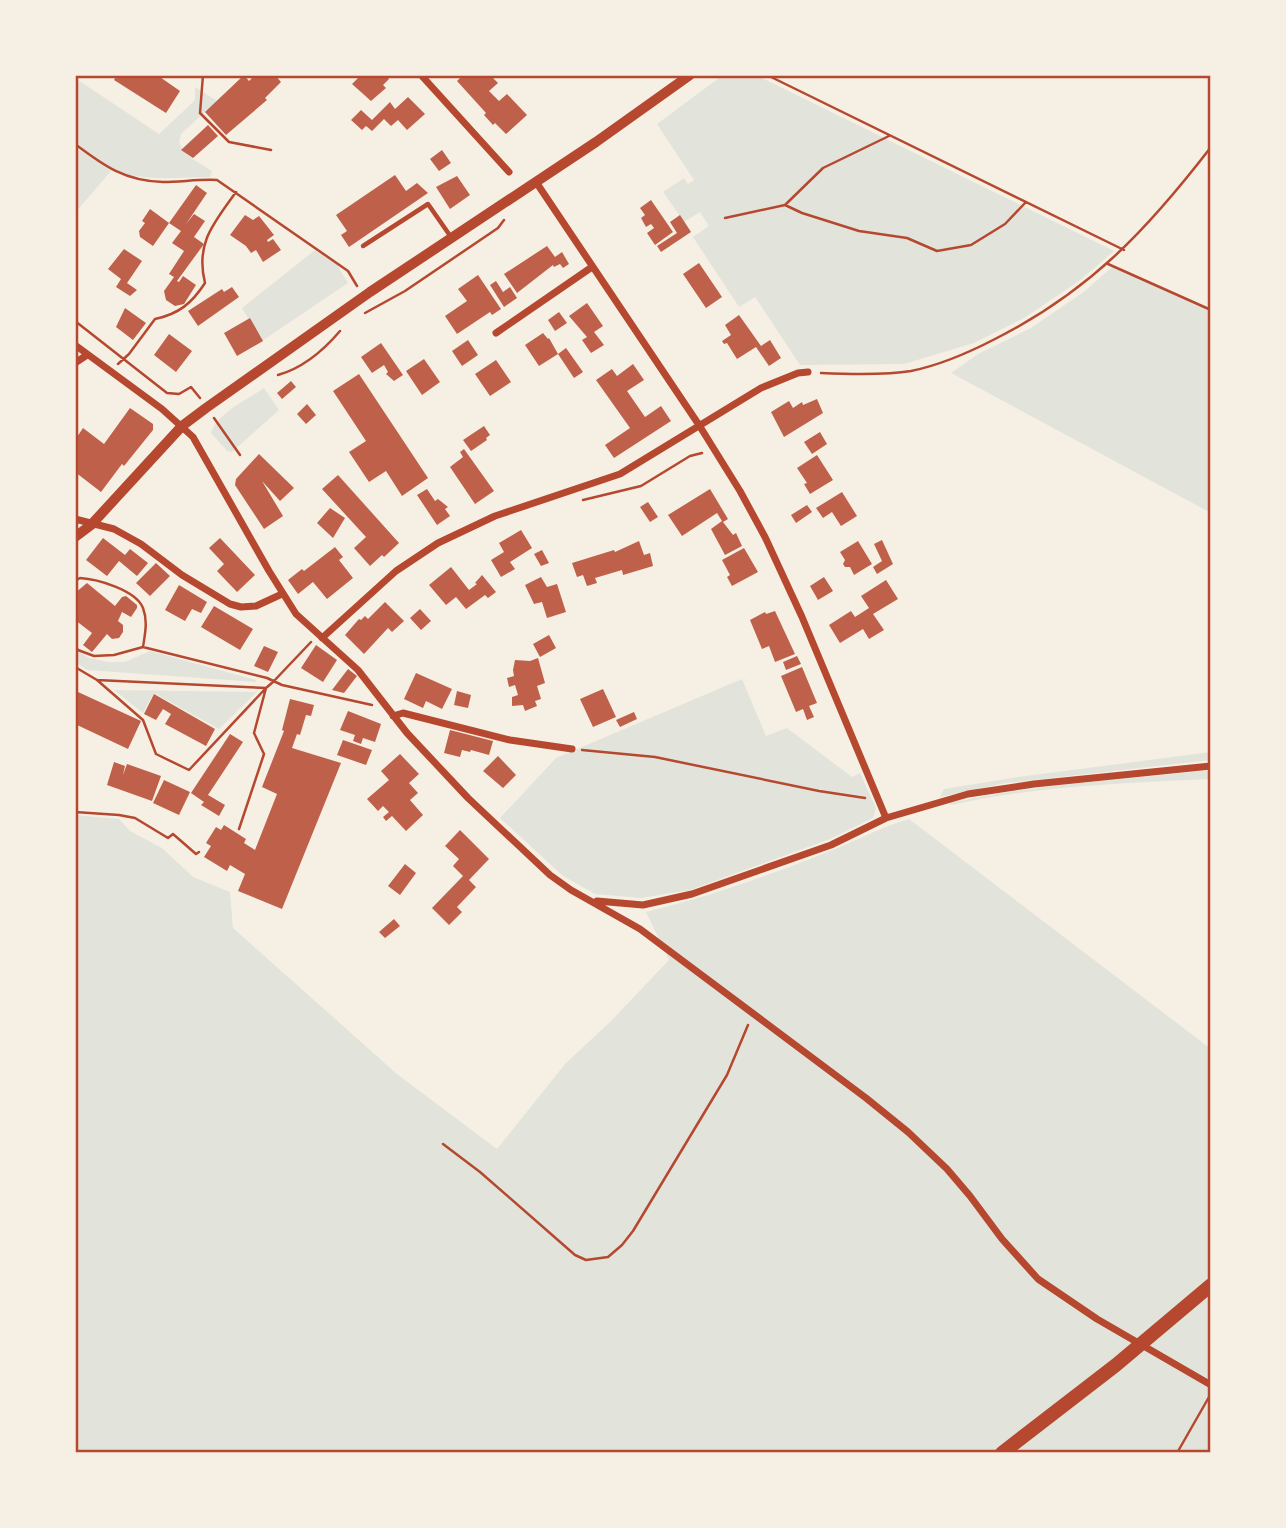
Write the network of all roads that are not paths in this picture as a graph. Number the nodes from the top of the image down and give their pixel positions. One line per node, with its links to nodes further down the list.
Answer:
1 (421, 75): 3 (street)
2 (690, 75): 4 (street)
3 (509, 172)
4 (536, 182): 5 (street); 7 (street)
5 (451, 237): 6 (lane); 14 (street)
6 (363, 246)
7 (592, 267): 8 (street); 13 (street)
8 (496, 333)
9 (75, 345): 10 (street)
10 (87, 355): 11 (street); 14 (street)
11 (75, 363)
12 (808, 372): 13 (street)
13 (699, 425): 19 (street); 23 (street)
14 (182, 426): 16 (street); 18 (street)
15 (75, 519): 16 (street)
16 (91, 524): 17 (street); 18 (street)
17 (75, 537)
18 (282, 594): 19 (street)
19 (319, 635): 20 (street)
20 (393, 716): 21 (street); 24 (street)
21 (572, 750)
22 (1211, 766): 23 (street)
23 (886, 818): 24 (street)
24 (593, 901): 26 (street)
25 (1211, 1285): 27 (main road)
26 (1211, 1385)
27 (1002, 1453)

